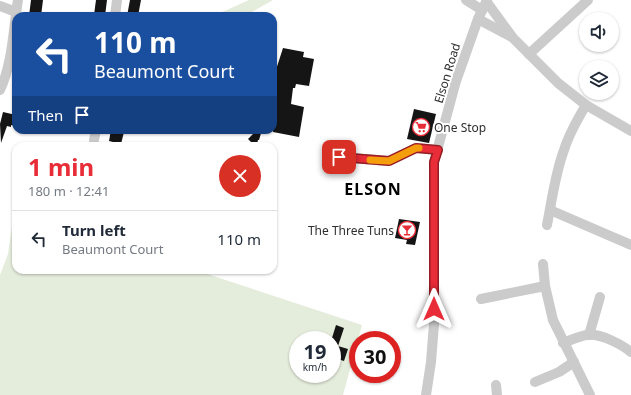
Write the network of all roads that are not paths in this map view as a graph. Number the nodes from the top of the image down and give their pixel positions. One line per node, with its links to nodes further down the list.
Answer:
1 (18, 0): 7 (street)
2 (117, 0): 8 (street)
3 (466, 0): 6 (street)
4 (588, 0): 11 (street)
5 (0, 6): 7 (street)
6 (483, 7): 9 (street); 9 (street); 15 (street, Elson Road)
7 (16, 12)
8 (115, 12)
9 (513, 38): 11 (street)
10 (12, 41): 12 (street)
11 (529, 54): 13 (street)
12 (0, 90)
13 (586, 106): 14 (street); 17 (street)
14 (631, 131)
15 (438, 150): 16 (street); 29 (street, Elson Road)
16 (339, 157)
17 (550, 210): 18 (street); 19 (street)
18 (547, 225)
19 (631, 245)
20 (543, 264): 21 (street)
21 (545, 286): 23 (street); 25 (street)
22 (600, 297): 24 (street)
23 (480, 299)
24 (588, 335): 25 (street); 26 (street)
25 (563, 343): 27 (street)
26 (631, 352)
27 (574, 362): 28 (street); 30 (street)
28 (535, 382)
29 (426, 395)
30 (590, 395)

